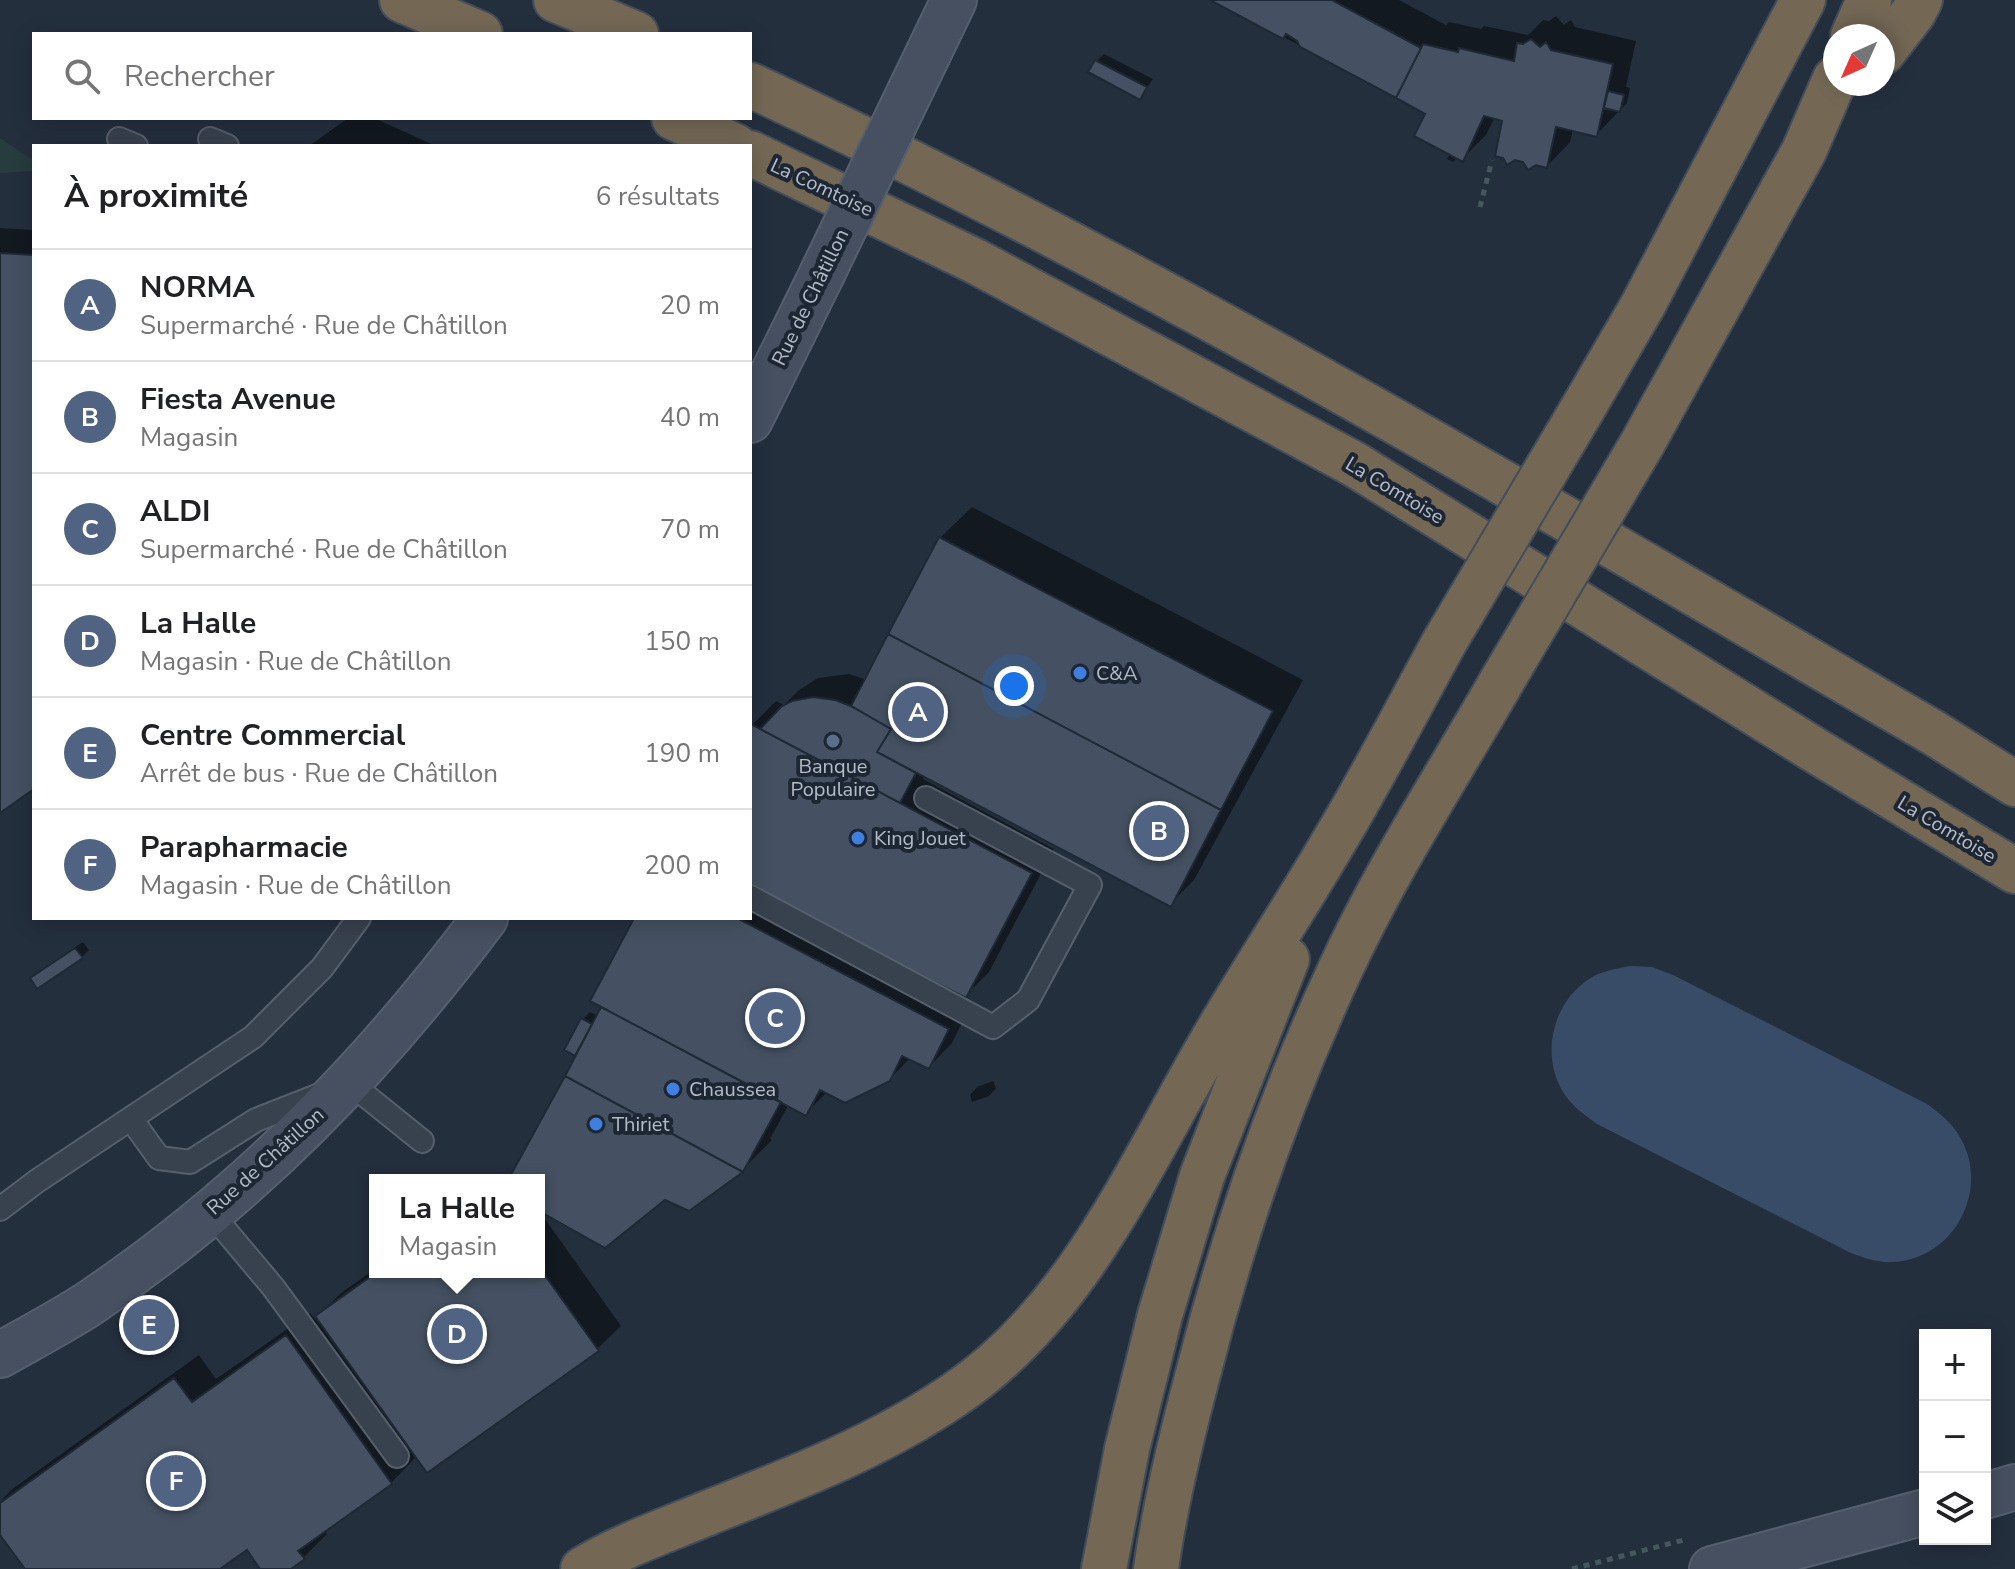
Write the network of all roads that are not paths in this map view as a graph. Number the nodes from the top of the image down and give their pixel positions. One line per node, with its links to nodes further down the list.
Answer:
1 (402, 0): 9 (highway)
2 (556, 0): 10 (highway)
3 (954, 0): 20 (street, Rue de Châtillon, bridge)
4 (1775, 0): 19 (highway)
5 (1803, 0): 19 (highway)
6 (1869, 0): 8 (highway)
7 (1920, 0): 11 (highway)
8 (1858, 24)
9 (475, 32)
10 (631, 32)
11 (1895, 36)
12 (752, 86): 21 (highway)
13 (1828, 96): 17 (highway)
14 (1848, 96): 17 (highway)
15 (678, 120): 16 (highway)
16 (731, 144)
17 (1804, 151): 40 (highway, bridge)
18 (752, 154): 24 (highway, La Comtoise)
19 (1643, 305): 23 (highway, bridge)
20 (752, 416)
21 (2015, 784)
22 (926, 798): 25 (lane)
23 (1335, 841): 38 (highway); 39 (highway)
24 (2015, 871)
25 (752, 898)
26 (358, 920): 29 (lane)
27 (484, 920): 28 (street, Rue de Châtillon)
28 (350, 1083): 29 (lane); 30 (lane); 32 (street, Rue de Châtillon)
29 (131, 1119): 31 (lane)
30 (422, 1141)
31 (0, 1209)
32 (210, 1212): 33 (street, Rue de Châtillon); 34 (lane)
33 (0, 1355)
34 (397, 1456)
35 (2015, 1487): 36 (street)
36 (1991, 1494)
37 (1919, 1514): 41 (street)
38 (583, 1569)
39 (1104, 1569)
40 (1156, 1569)
41 (1712, 1569)

